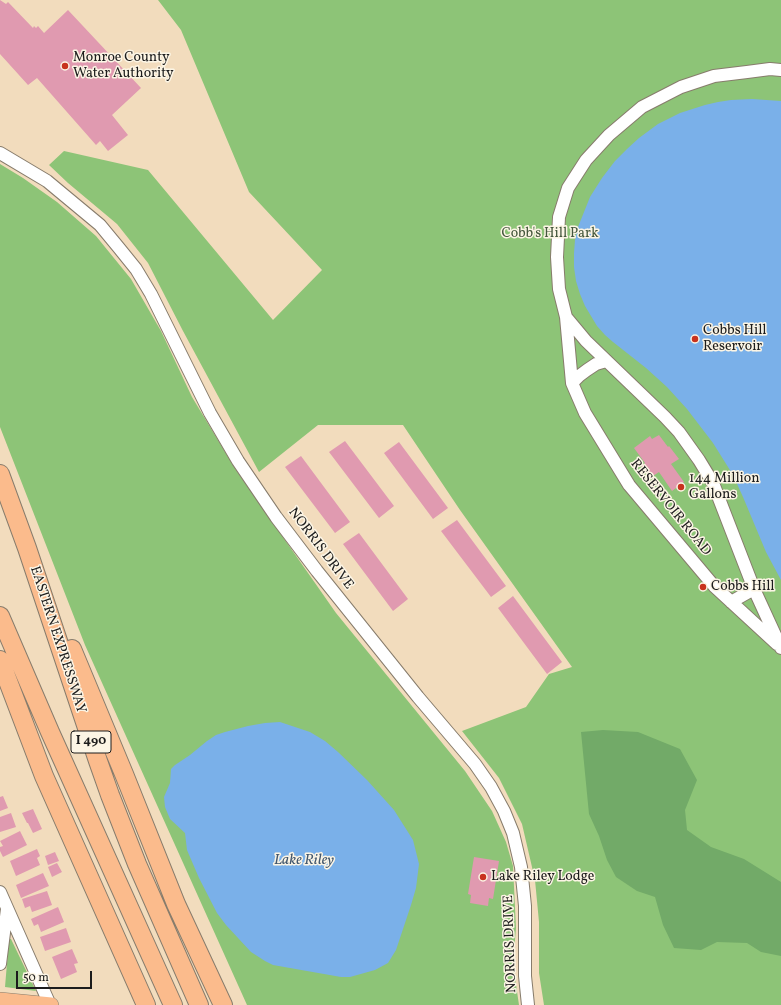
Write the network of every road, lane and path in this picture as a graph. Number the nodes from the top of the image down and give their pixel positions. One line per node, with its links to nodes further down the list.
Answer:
1 (781, 70): 3 (street, RESERVOIR ROAD)
2 (0, 153): 22 (street, NORRIS DRIVE)
3 (566, 317): 4 (street, RESERVOIR ROAD); 5 (street, RESERVOIR ROAD)
4 (606, 361): 5 (street); 8 (street, RESERVOIR ROAD)
5 (572, 383): 9 (street, RESERVOIR ROAD)
6 (0, 474): 7 (highway, EASTERN EXPRESSWAY / I 490)
7 (8, 495): 20 (highway, EASTERN EXPRESSWAY / I 490); 21 (highway)
8 (754, 589): 9 (street); 11 (street, RESERVOIR ROAD)
9 (731, 602): 11 (street, RESERVOIR ROAD)
10 (0, 616): 19 (highway, I 490)
11 (781, 648)
12 (0, 660): 18 (highway)
13 (0, 892): 14 (street)
14 (7, 908): 15 (street); 17 (street)
15 (0, 964)
16 (0, 1000): 17 (main road)
17 (50, 1005)
18 (146, 1005)
19 (173, 1005)
20 (199, 1005)
21 (223, 1005)
22 (528, 1005)

